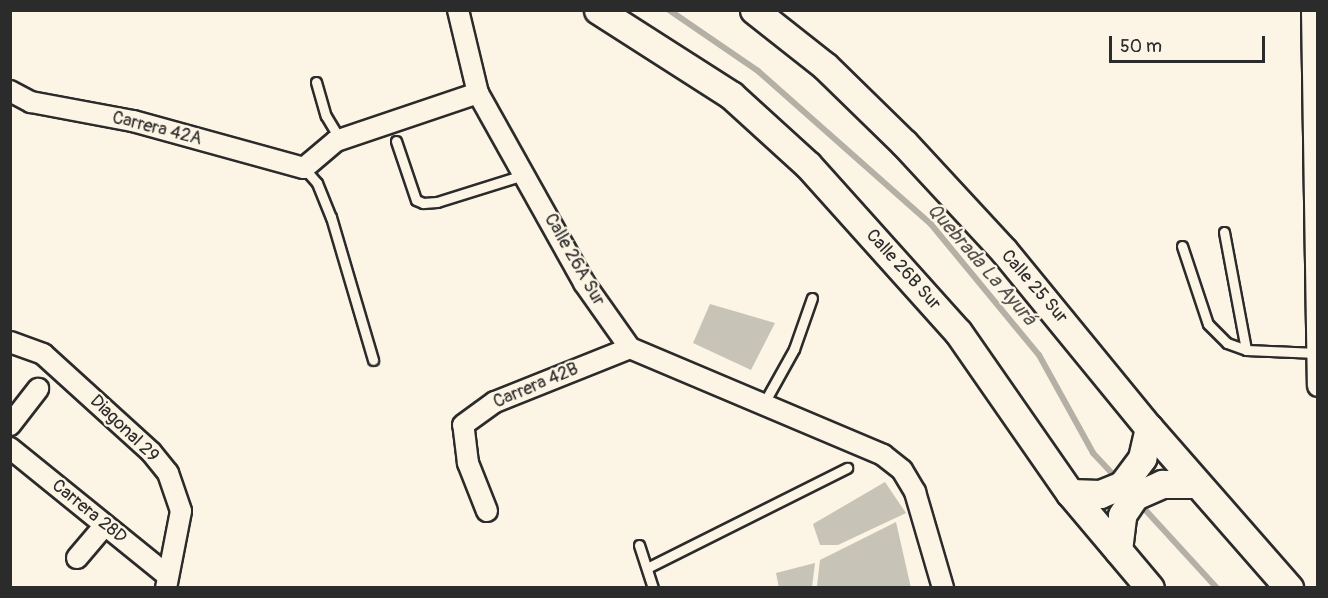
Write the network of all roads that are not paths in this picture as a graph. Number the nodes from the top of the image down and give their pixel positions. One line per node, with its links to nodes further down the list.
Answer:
1 (458, 10): 7 (street)
2 (598, 10): 28 (main road, Calle 26B Sur)
3 (754, 10): 24 (main road, Calle 25 Sur)
4 (1312, 10): 18 (street)
5 (316, 82): 8 (lane)
6 (10, 91): 10 (street, Carrera 42A)
7 (477, 93): 8 (street); 11 (street, Calle 26A Sur)
8 (340, 139): 10 (street)
9 (396, 141): 11 (lane)
10 (304, 168): 19 (lane)
11 (523, 175): 16 (street, Calle 26A Sur)
12 (1224, 232): 17 (lane)
13 (1182, 246): 17 (lane)
14 (812, 298): 22 (lane)
15 (10, 342): 35 (street, Diagonal 29)
16 (630, 348): 22 (street); 29 (street, Carrera 42B)
17 (1246, 350): 18 (lane)
18 (1317, 353): 20 (street)
19 (373, 360)
20 (1317, 386)
21 (38, 389): 23 (street)
22 (764, 403): 37 (street)
23 (10, 425)
24 (1149, 428): 27 (main road, Calle 25 Sur); 28 (main road)
25 (10, 448): 30 (street, Carrera 28D)
26 (848, 468): 34 (lane)
27 (1197, 484): 32 (main road); 39 (main road, Calle 25 Sur)
28 (1070, 493): 32 (main road, Calle 26B Sur)
29 (487, 511)
30 (105, 525): 33 (street); 35 (street, Carrera 28D)
31 (639, 545): 34 (lane)
32 (1118, 550): 38 (main road, Calle 26B Sur)
33 (77, 558)
34 (647, 568): 36 (lane)
35 (166, 581)
36 (653, 588)
37 (943, 588)
38 (1150, 588)
39 (1289, 588)

